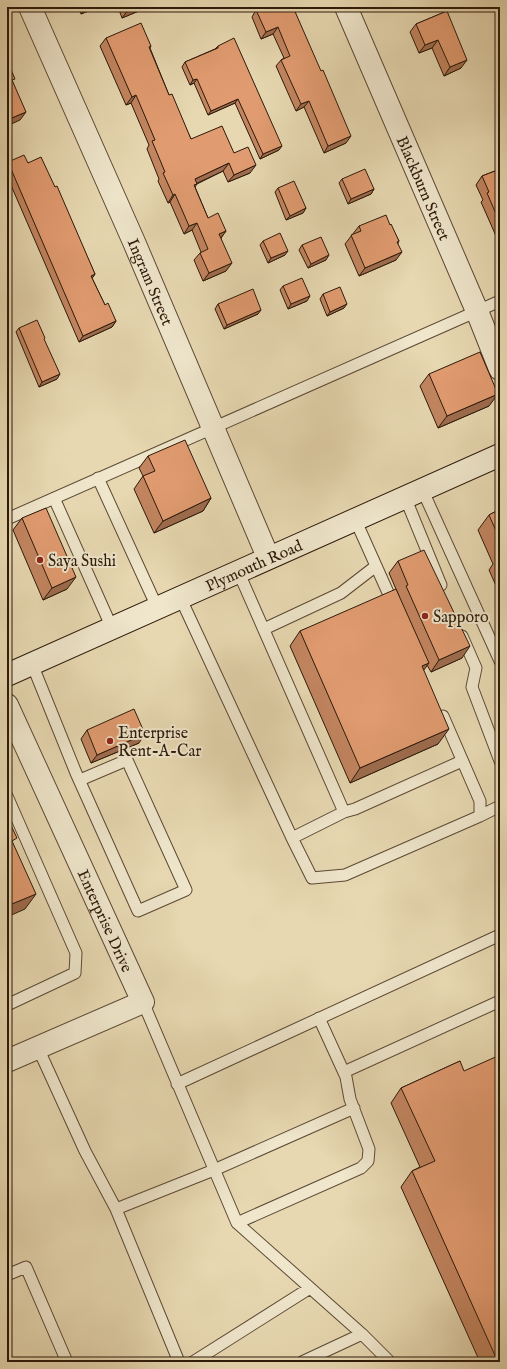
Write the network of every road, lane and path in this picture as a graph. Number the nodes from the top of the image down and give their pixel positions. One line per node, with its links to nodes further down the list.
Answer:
1 (30, 7): 6 (street, Ingram Street)
2 (346, 7): 4 (street, Blackburn Street)
3 (500, 301): 4 (lane)
4 (477, 311): 5 (street, Blackburn Street); 6 (lane)
5 (500, 369)
6 (213, 427): 8 (lane); 13 (street, Ingram Street)
7 (500, 455): 9 (street, Plymouth Road)
8 (98, 478): 10 (lane); 18 (lane)
9 (414, 493): 12 (street, Plymouth Road); 16 (lane); 23 (lane)
10 (54, 498): 11 (lane); 21 (lane)
11 (7, 519)
12 (355, 519): 13 (street, Plymouth Road); 14 (lane)
13 (268, 557): 15 (street, Plymouth Road)
14 (376, 566): 19 (lane); 22 (lane)
15 (238, 571): 17 (street, Plymouth Road); 22 (lane)
16 (441, 585)
17 (180, 597): 18 (street, Plymouth Road); 35 (lane)
18 (157, 607): 21 (street, Plymouth Road)
19 (398, 616)
20 (458, 626): 29 (lane)
21 (112, 628): 24 (street, Plymouth Road)
22 (264, 629): 33 (lane)
23 (500, 661)
24 (32, 664): 25 (street, Plymouth Road); 30 (lane)
25 (7, 675)
26 (437, 703): 28 (lane)
27 (7, 705): 38 (street, Enterprise Drive)
28 (462, 761): 33 (lane); 34 (lane)
29 (500, 761)
30 (80, 780): 30 (lane)
31 (7, 796): 39 (lane)
32 (500, 806): 34 (lane)
33 (344, 812): 35 (lane)
34 (480, 816): 35 (lane)
35 (292, 838)
36 (500, 934): 40 (lane)
37 (500, 1001): 43 (lane)
38 (142, 1002): 41 (street); 44 (lane)
39 (7, 1005)
40 (319, 1018): 43 (lane); 44 (lane)
41 (38, 1048): 42 (street); 47 (lane)
42 (7, 1061)
43 (344, 1072): 45 (lane)
44 (177, 1084): 46 (lane)
45 (354, 1108): 46 (lane); 48 (lane)
46 (214, 1170): 47 (lane); 48 (lane)
47 (116, 1209): 53 (lane)
48 (237, 1223): 50 (lane)
49 (7, 1275): 52 (lane)
50 (310, 1288): 51 (lane); 54 (lane)
51 (362, 1334): 55 (lane); 56 (lane)
52 (67, 1362)
53 (179, 1362)
54 (193, 1362)
55 (302, 1362)
56 (390, 1362)

